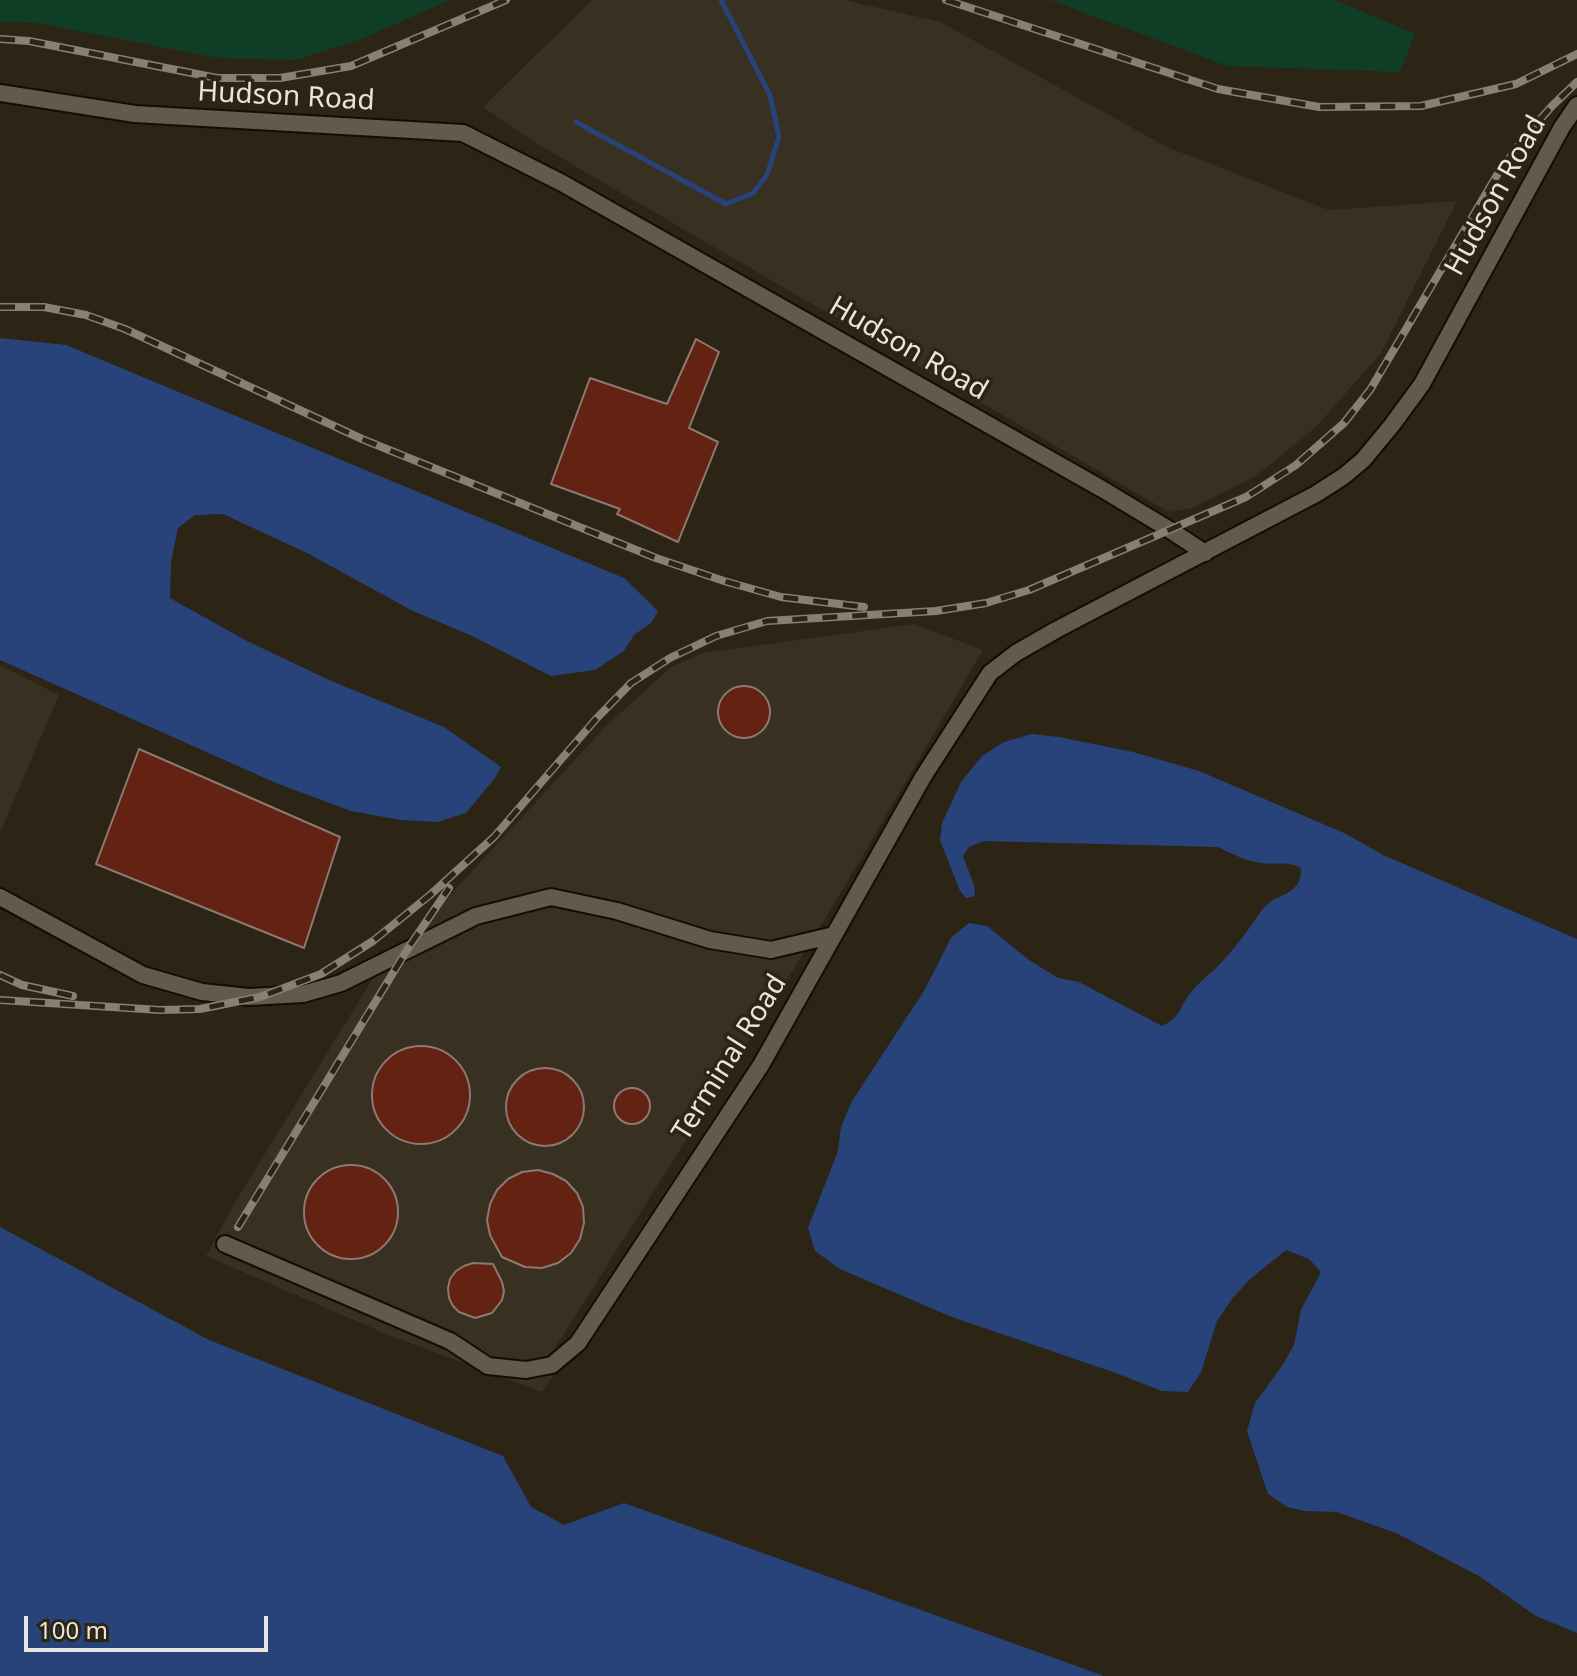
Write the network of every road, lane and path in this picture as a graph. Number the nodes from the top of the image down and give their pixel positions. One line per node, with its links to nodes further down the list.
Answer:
1 (0, 93): 3 (street, Hudson Road)
2 (1577, 105): 3 (street, Hudson Road)
3 (1205, 553): 5 (street, Terminal Road)
4 (0, 897): 5 (street)
5 (834, 935): 6 (street, Terminal Road)
6 (225, 1244)

